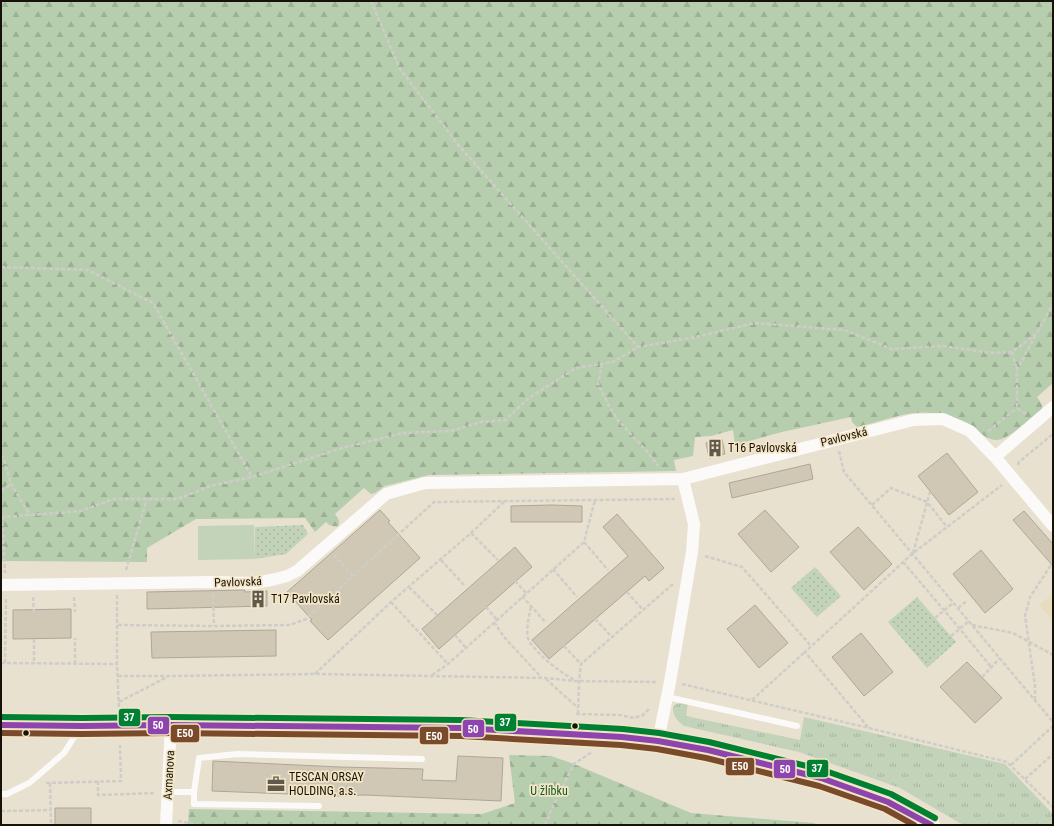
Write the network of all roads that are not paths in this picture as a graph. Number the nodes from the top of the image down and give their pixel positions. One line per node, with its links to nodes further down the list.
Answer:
1 (1053, 407): 2 (street)
2 (995, 457): 3 (street, Pavlovská); 4 (street, Pavlovská)
3 (683, 479): 5 (street, Pavlovská); 6 (street)
4 (1053, 526)
5 (4, 585)
6 (667, 697): 10 (lane); 11 (street)
7 (1, 725): 8 (street)
8 (82, 726): 9 (street); 15 (lane)
9 (171, 726): 11 (street); 13 (street, Axmanova)
10 (797, 726)
11 (658, 741): 18 (street)
12 (422, 759): 14 (lane)
13 (168, 792): 14 (lane); 17 (street, Axmanova)
14 (194, 792): 16 (lane)
15 (1, 794)
16 (319, 806)
17 (172, 823)
18 (931, 825)

